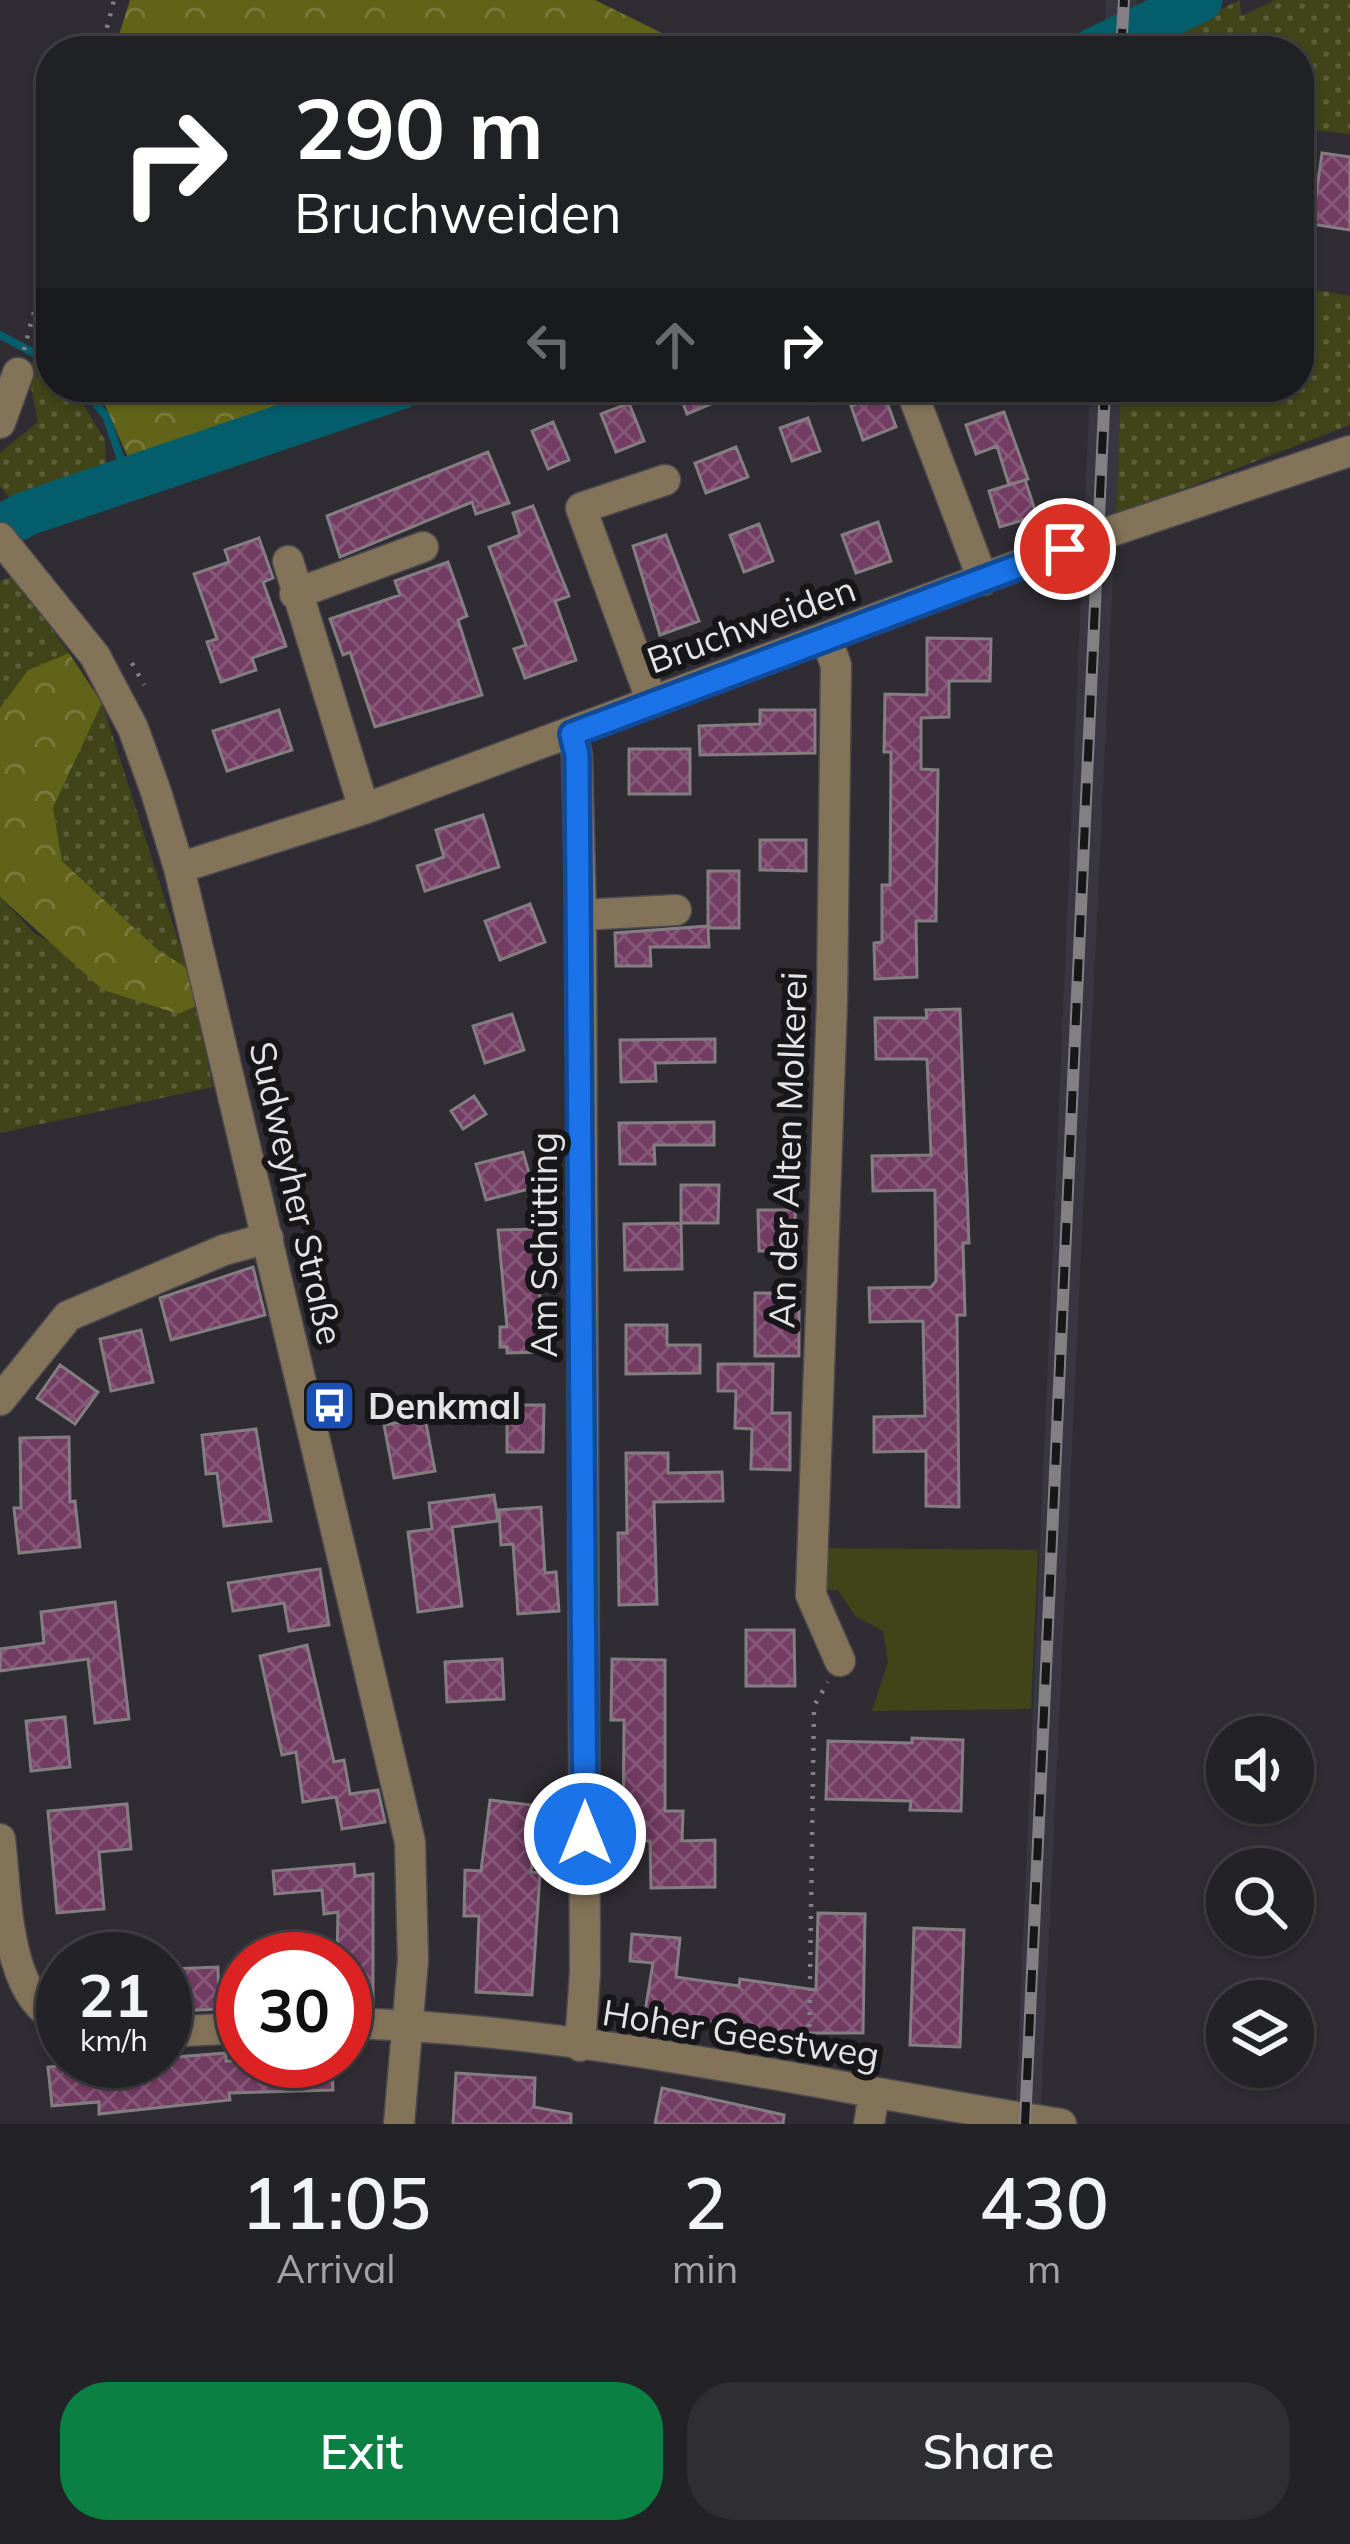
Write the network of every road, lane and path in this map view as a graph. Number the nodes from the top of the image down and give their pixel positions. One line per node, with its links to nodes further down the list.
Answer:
1 (114, 0): 2 (path)
2 (104, 36)
3 (36, 308): 4 (path)
4 (33, 320)
5 (18, 373): 7 (street)
6 (916, 402): 13 (street)
7 (0, 423)
8 (1350, 452): 13 (street, Bruchweiden)
9 (665, 480): 16 (street)
10 (0, 538): 19 (street, Sudweyher Straße)
11 (423, 547): 14 (street)
12 (288, 561): 14 (street)
13 (983, 580): 15 (street, Bruchweiden)
14 (295, 594): 18 (street)
15 (826, 638): 16 (street, Bruchweiden); 24 (street, An der Alten Molkerei)
16 (652, 702): 17 (street, Bruchweiden)
17 (572, 734): 18 (street, Bruchweiden); 21 (street, Am Schütting)
18 (364, 809): 19 (street, Bruchweiden)
19 (179, 868): 22 (street, Sudweyher Straße)
20 (676, 910): 21 (street)
21 (581, 915): 29 (street, Am Schütting)
22 (268, 1238): 23 (street); 28 (street, Sudweyher Straße)
23 (0, 1400)
24 (840, 1661): 30 (path)
25 (0, 1839): 26 (street)
26 (36, 2000)
27 (372, 2024): 28 (street, Hoher Geestweg)
28 (408, 2025): 29 (street, Hoher Geestweg); 32 (street, Sudweyher Straße)
29 (580, 2046): 30 (street, Hoher Geestweg)
30 (808, 2083): 31 (street, Hoher Geestweg)
31 (871, 2109): 33 (street, Hoher Geestweg)
32 (399, 2124)
33 (1061, 2124)

